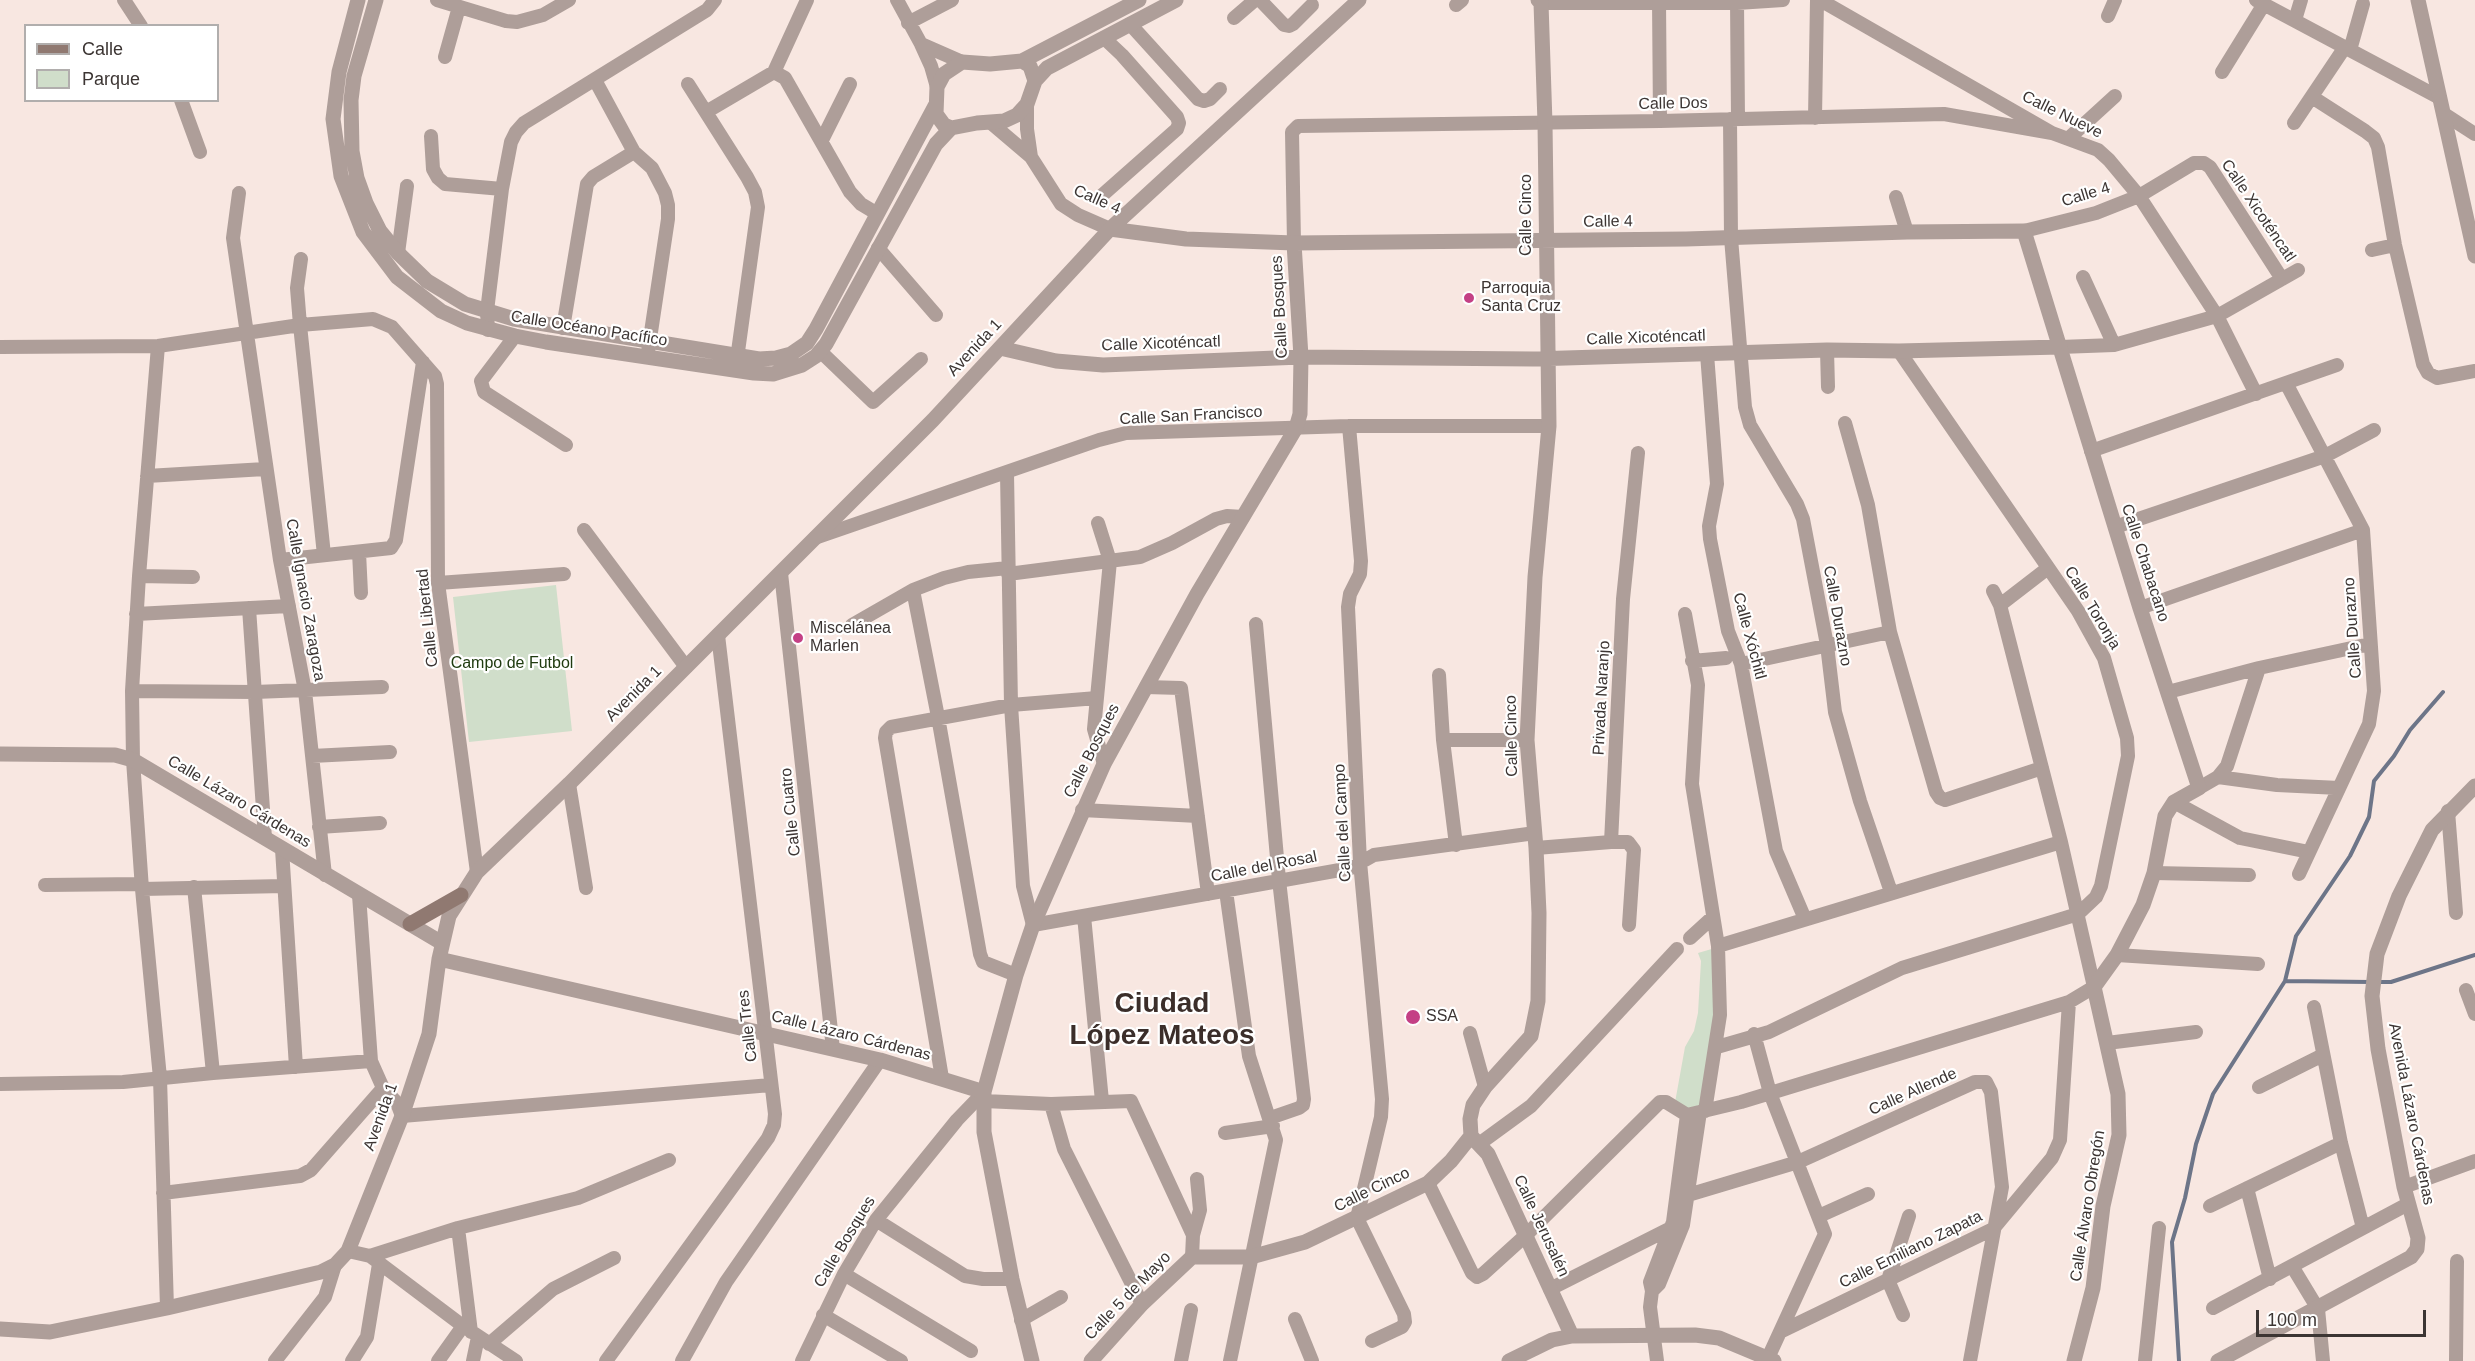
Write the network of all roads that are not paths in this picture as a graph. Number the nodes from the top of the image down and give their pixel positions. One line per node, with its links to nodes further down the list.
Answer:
1 (124, 0): 31 (street)
2 (358, 0): 100 (street, Calle Océano Pacífico)
3 (376, 0): 87 (street, Calle Océano Pacífico)
4 (436, 0): 26 (street)
5 (569, 0): 26 (street)
6 (716, 0): 41 (street)
7 (807, 0): 39 (street)
8 (897, 0): 30 (street)
9 (952, 0): 30 (street)
10 (1139, 0): 37 (street)
11 (1176, 0): 32 (street)
12 (1255, 0): 28 (street)
13 (1260, 0): 25 (street)
14 (1359, 0): 79 (street, Avenida 1)
15 (1783, 0): 20 (street)
16 (1819, 0): 55 (street); 63 (street, Calle Nueve)
17 (2115, 0): 27 (street)
18 (2301, 0): 29 (street)
19 (2418, 0): 49 (street)
20 (1737, 1): 22 (street); 56 (street, Calle Durazno)
21 (1539, 2): 22 (street); 59 (street, Calle Cinco)
22 (1659, 2): 57 (street)
23 (2260, 2): 29 (street); 40 (street)
24 (2363, 4): 35 (street)
25 (1312, 5)
26 (459, 7): 36 (street)
27 (2108, 16)
28 (1234, 18)
29 (2295, 20): 35 (street)
30 (908, 23): 34 (street)
31 (140, 24)
32 (1130, 24): 33 (street); 46 (street)
33 (1104, 38): 42 (street); 77 (street)
34 (921, 44): 38 (street); 45 (street)
35 (2348, 49): 48 (street); 49 (street)
36 (445, 57)
37 (1022, 61): 38 (street); 42 (street)
38 (962, 62): 45 (street)
39 (774, 72): 53 (street); 67 (street)
40 (2222, 72)
41 (595, 80): 69 (street); 73 (street)
42 (1035, 81): 51 (street)
43 (688, 84): 53 (street)
44 (850, 84): 67 (street)
45 (937, 87): 52 (street)
46 (1220, 89)
47 (2115, 96): 66 (street)
48 (2312, 97): 60 (street); 85 (street)
49 (2440, 98): 54 (street)
50 (182, 102): 68 (street)
51 (1027, 104): 58 (street); 70 (street, Calle 4)
52 (935, 106): 61 (street); 78 (street, Calle Océano Pacífico)
53 (706, 112): 118 (street)
54 (2444, 114): 64 (street); 90 (street)
55 (1815, 118): 56 (street, Calle Dos); 63 (street, Calle Dos)
56 (1734, 119): 57 (street, Calle Dos); 82 (street, Calle Durazno)
57 (1660, 121): 59 (street, Calle Dos)
58 (991, 123): 61 (street); 70 (street, Calle 4)
59 (1545, 123): 62 (street, Calle Dos); 83 (street, Calle Cinco)
60 (2294, 123)
61 (951, 128): 89 (street, Calle Océano Pacífico)
62 (1294, 128): 84 (street, Calle Bosques)
63 (2052, 132): 66 (street, Calle Nueve)
64 (2475, 134)
65 (431, 136): 73 (street)
66 (2069, 138): 75 (street, Calle Nueve)
67 (822, 140): 78 (street)
68 (200, 152)
69 (634, 152): 99 (street); 108 (street)
70 (1030, 157): 79 (street, Calle 4)
71 (2204, 163): 75 (street, Calle 4); 94 (street, Calle Xicoténcatl)
72 (407, 186): 87 (street)
73 (502, 189): 95 (street)
74 (239, 193): 101 (street, Calle Ignacio Zaragoza)
75 (2139, 196): 80 (street, Calle 4); 97 (street, Calle Nueve)
76 (1896, 197): 81 (street)
77 (1099, 198)
78 (876, 213): 88 (street, Calle Océano Pacífico)
79 (1110, 229): 84 (street, Calle 4); 107 (street, Avenida 1)
80 (2024, 231): 81 (street, Calle 4); 106 (street, Calle Chabacano)
81 (1907, 232): 82 (street, Calle 4)
82 (1731, 238): 83 (street, Calle 4); 112 (street, Calle Durazno)
83 (1545, 241): 84 (street, Calle 4); 116 (street, Calle Cinco)
84 (1294, 243): 114 (street, Calle Bosques)
85 (2395, 245): 86 (street); 120 (street)
86 (2372, 250)
87 (398, 253): 95 (street, Calle Océano Pacífico)
88 (856, 253): 89 (street); 118 (street, Calle Océano Pacífico)
89 (875, 255): 96 (street); 110 (street, Calle Océano Pacífico)
90 (2475, 256)
91 (301, 259): 98 (street)
92 (2298, 270): 94 (street, Calle Xicoténcatl)
93 (2083, 277): 103 (street)
94 (2282, 279): 97 (street, Calle Xicoténcatl)
95 (487, 311): 99 (street, Calle Océano Pacífico); 100 (street)
96 (936, 315)
97 (2217, 316): 103 (street, Calle Xicoténcatl); 123 (street, Calle Nueve)
98 (300, 325): 101 (street); 117 (street); 143 (street)
99 (563, 328): 108 (street, Calle Océano Pacífico)
100 (488, 330): 102 (street, Calle Océano Pacífico)
101 (245, 332): 104 (street); 133 (street, Calle Ignacio Zaragoza)
102 (515, 336): 108 (street, Calle Océano Pacífico); 129 (street)
103 (2114, 345): 106 (street, Calle Xicoténcatl)
104 (158, 346): 105 (street); 135 (street)
105 (0, 347)
106 (2060, 347): 111 (street, Calle Xicoténcatl); 130 (street, Calle Chabacano)
107 (1000, 348): 114 (street, Calle Xicoténcatl); 141 (street, Avenida 1)
108 (649, 350): 118 (street, Calle Océano Pacífico)
109 (1827, 350): 111 (street, Calle Xicoténcatl); 112 (street, Calle Xicoténcatl); 122 (street)
110 (820, 351): 115 (street); 118 (street, Calle Océano Pacífico)
111 (1899, 351): 146 (street, Calle Toronja)
112 (1740, 353): 113 (street, Calle Xicoténcatl); 167 (street, Calle Durazno)
113 (1707, 354): 116 (street, Calle Xicoténcatl); 170 (street, Calle Xóchitl)
114 (1301, 357): 116 (street, Calle Xicoténcatl); 127 (street, Calle Bosques)
115 (921, 359)
116 (1546, 359): 126 (street, Calle Cinco)
117 (423, 362): 142 (street); 152 (street, Calle Libertad)
118 (736, 363)
119 (2337, 365): 121 (street)
120 (2475, 371)
121 (2286, 382): 123 (street); 132 (street, Calle Durazno)
122 (1828, 387)
123 (2256, 393): 130 (street)
124 (1845, 423): 164 (street)
125 (1349, 426): 126 (street, Calle San Francisco); 127 (street, Calle San Francisco); 209 (street, Calle del Campo)
126 (1549, 426): 184 (street, Calle Cinco)
127 (1296, 428): 134 (street, Calle San Francisco); 136 (street, Calle Bosques)
128 (2374, 430): 132 (street)
129 (566, 446)
130 (2091, 452): 138 (street, Calle Chabacano)
131 (1638, 453): 204 (street, Privada Naranjo)
132 (2325, 456): 138 (street); 140 (street, Calle Durazno)
133 (265, 468): 135 (street); 144 (street, Calle Ignacio Zaragoza)
134 (1007, 473): 141 (street, Calle San Francisco); 147 (street)
135 (147, 476): 150 (street)
136 (1243, 518): 145 (street); 175 (street, Calle Bosques)
137 (1098, 523): 145 (street)
138 (2115, 527): 159 (street, Calle Chabacano)
139 (584, 530): 171 (street)
140 (2363, 530): 159 (street); 166 (street, Calle Durazno)
141 (815, 538): 148 (street, Avenida 1)
142 (359, 552): 143 (street); 155 (street)
143 (324, 555): 144 (street)
144 (280, 560): 157 (street, Calle Ignacio Zaragoza)
145 (1110, 561): 147 (street); 180 (street)
146 (2048, 567): 156 (street); 227 (street, Calle Toronja)
147 (1008, 571): 153 (street); 181 (street)
148 (781, 573): 165 (street, Avenida 1); 253 (street, Calle Cuatro)
149 (564, 574): 152 (street)
150 (139, 576): 151 (street); 160 (street)
151 (193, 577)
152 (438, 583): 210 (street, Calle Libertad)
153 (913, 590): 163 (street); 182 (street)
154 (1993, 591): 156 (street)
155 (361, 593)
156 (2000, 605): 190 (street)
157 (289, 606): 158 (street); 176 (street, Calle Ignacio Zaragoza)
158 (249, 608): 160 (street); 178 (street)
159 (2140, 609): 179 (street, Calle Chabacano)
160 (136, 614): 177 (street)
161 (1685, 614): 169 (street)
162 (1256, 624): 215 (street)
163 (852, 625)
164 (1890, 632): 167 (street); 190 (street)
165 (718, 635): 171 (street, Avenida 1); 248 (street, Calle Tres)
166 (2370, 644): 172 (street); 195 (street, Calle Durazno)
167 (1827, 645): 170 (street); 222 (street, Calle Durazno)
168 (1726, 658): 169 (street)
169 (1692, 661): 229 (street)
170 (1741, 664): 230 (street, Calle Xóchitl)
171 (686, 667): 192 (street, Avenida 1)
172 (2259, 668): 179 (street); 191 (street)
173 (1439, 675): 183 (street)
174 (382, 687): 176 (street)
175 (1146, 687): 189 (street, Calle Bosques); 199 (street)
176 (308, 690): 178 (street); 187 (street, Calle Ignacio Zaragoza)
177 (132, 692): 178 (street); 188 (street)
178 (255, 692): 202 (street)
179 (2168, 692): 194 (street, Calle Chabacano)
180 (1097, 698): 181 (street); 189 (street)
181 (1011, 705): 182 (street); 232 (street)
182 (938, 717): 241 (street); 260 (street)
183 (1443, 740): 184 (street); 206 (street)
184 (1527, 740): 203 (street, Calle Cinco)
185 (390, 752): 187 (street)
186 (0, 754): 188 (street, Calle Lázaro Cárdenas)
187 (312, 756): 201 (street, Calle Ignacio Zaragoza)
188 (133, 760): 202 (street, Calle Lázaro Cárdenas); 217 (street)
189 (1104, 764): 197 (street, Calle Bosques)
190 (2042, 768): 205 (street)
191 (2218, 777): 194 (street); 195 (street)
192 (569, 784): 210 (street, Avenida 1); 220 (street)
193 (2475, 786): 198 (street, Avenida Lázaro Cárdenas)
194 (2199, 788): 196 (street)
195 (2339, 788): 208 (street, Calle Durazno)
196 (2174, 802): 208 (street); 211 (street)
197 (1082, 810): 199 (street); 232 (street, Calle Bosques)
198 (2448, 812): 226 (street); 281 (street, Avenida Lázaro Cárdenas)
199 (1198, 816): 223 (street)
200 (380, 823): 201 (street)
201 (319, 827): 213 (street, Calle Ignacio Zaragoza)
202 (265, 838): 207 (street, Calle Lázaro Cárdenas)
203 (1536, 841): 204 (street, Calle del Rosal); 206 (street, Calle del Rosal); 263 (street, Calle Cinco)
204 (1611, 842): 233 (street)
205 (2061, 842): 222 (street); 227 (street)
206 (1456, 845): 209 (street, Calle del Rosal)
207 (282, 849): 213 (street, Calle Lázaro Cárdenas); 218 (street)
208 (2309, 852): 212 (street, Calle Durazno)
209 (1360, 862): 215 (street, Calle del Rosal); 290 (street, Calle del Campo)
210 (477, 872): 225 (street, Avenida 1)
211 (2154, 873): 214 (street); 238 (street)
212 (2299, 874)
213 (325, 875): 224 (street, Calle Lázaro Cárdenas)
214 (2248, 875)
215 (1279, 880): 221 (street, Calle del Rosal); 272 (street)
216 (45, 885): 217 (street)
217 (142, 886): 219 (street); 259 (street)
218 (284, 886): 219 (street); 257 (street)
219 (194, 887): 258 (street)
220 (586, 888)
221 (1226, 891): 223 (street, Calle del Rosal); 272 (street)
222 (1891, 892): 230 (street)
223 (1208, 894): 228 (street, Calle del Rosal)
224 (358, 895): 231 (street, Calle Lázaro Cárdenas); 256 (street)
225 (461, 895): 231 (main road); 235 (street, Avenida 1)
226 (2456, 913)
227 (2078, 914): 242 (street); 250 (street)
228 (1084, 916): 232 (street, Calle del Rosal); 268 (street)
229 (1713, 916): 234 (street); 236 (street)
230 (1805, 919): 236 (street)
231 (410, 924): 235 (street, Calle Lázaro Cárdenas)
232 (1033, 925): 241 (street, Calle Bosques)
233 (1629, 925)
234 (1690, 938)
235 (442, 943): 239 (street, Avenida 1)
236 (1718, 946): 252 (street)
237 (1677, 949): 274 (street)
238 (2117, 955): 240 (street); 242 (street)
239 (439, 959): 248 (street, Calle Lázaro Cárdenas); 271 (street, Avenida 1)
240 (2258, 964)
241 (1016, 975): 267 (street, Calle Bosques)
242 (2094, 987): 244 (street); 251 (street, Calle Álvaro Obregón)
243 (2466, 990): 246 (street)
244 (2069, 1002): 266 (street); 295 (street, Calle Emiliano Zapata)
245 (2314, 1006): 254 (street)
246 (2475, 1014)
247 (2196, 1032): 251 (street)
248 (766, 1033): 253 (street, Calle Lázaro Cárdenas); 262 (street, Calle Tres)
249 (1470, 1033): 263 (street)
250 (1754, 1034): 252 (street); 266 (street)
251 (2107, 1043): 347 (street, Calle Álvaro Obregón)
252 (1717, 1047): 270 (street)
253 (833, 1049): 255 (street, Calle Lázaro Cárdenas)
254 (2323, 1055): 264 (street); 275 (street)
255 (880, 1060): 260 (street, Calle Lázaro Cárdenas); 336 (street)
256 (371, 1061): 257 (street); 265 (street)
257 (296, 1066): 258 (street)
258 (213, 1073): 259 (street)
259 (160, 1078): 261 (street); 283 (street)
260 (942, 1078): 267 (street, Calle Lázaro Cárdenas)
261 (0, 1084)
262 (771, 1085): 271 (street); 335 (street, Calle Tres)
263 (1485, 1087): 274 (street, Calle Cinco)
264 (2259, 1087)
265 (382, 1088): 271 (street); 283 (street)
266 (1770, 1093): 270 (street); 278 (street)
267 (984, 1097): 269 (street); 291 (street, Calle Bosques); 308 (street)
268 (1102, 1101): 269 (street); 297 (street)
269 (1051, 1104): 313 (street)
270 (1697, 1113): 285 (street); 296 (street); 298 (street)
271 (402, 1116): 299 (street, Avenida 1)
272 (1272, 1122): 273 (street); 301 (street)
273 (1224, 1133)
274 (1475, 1140): 280 (street, Calle Cinco); 298 (street, Calle Jerusalén)
275 (2342, 1143): 282 (street); 294 (street)
276 (669, 1160): 292 (street)
277 (2475, 1161): 281 (street)
278 (1798, 1162): 285 (street, Calle Allende); 288 (street); 295 (street, Calle Allende)
279 (1197, 1179): 297 (street)
280 (1428, 1183): 290 (street, Calle Cinco); 298 (street)
281 (2404, 1187): 286 (street, Avenida Lázaro Cárdenas)
282 (2247, 1188): 287 (street); 309 (street)
283 (163, 1193): 314 (street)
284 (1868, 1194): 288 (street)
285 (1688, 1195): 296 (street)
286 (2408, 1204): 294 (street); 316 (street, Avenida Lázaro Cárdenas)
287 (2210, 1206)
288 (1819, 1216): 323 (street)
289 (1910, 1216): 310 (street)
290 (1357, 1218): 301 (street, Calle Cinco); 327 (street)
291 (876, 1220): 307 (street, Calle Bosques); 308 (street)
292 (458, 1228): 303 (street); 324 (street)
293 (2159, 1228): 348 (street)
294 (2363, 1228): 306 (street)
295 (1994, 1229): 310 (street, Calle Emiliano Zapata); 346 (street, Calle Allende)
296 (1676, 1230): 311 (street); 326 (street)
297 (1193, 1235): 300 (street)
298 (1525, 1236): 311 (street, Calle Jerusalén)
299 (348, 1251): 303 (street); 305 (street, Avenida 1)
300 (1192, 1257): 301 (street, Calle Cinco); 313 (street, Calle 5 de Mayo)
301 (1251, 1257): 342 (street)
302 (614, 1258): 324 (street)
303 (374, 1260): 324 (street); 331 (street)
304 (2457, 1261): 351 (street)
305 (335, 1265): 314 (street, Avenida 1); 330 (street)
306 (2292, 1266): 309 (street); 316 (street)
307 (844, 1274): 318 (street, Calle Bosques); 328 (street)
308 (1012, 1279): 321 (street)
309 (2270, 1279): 315 (street)
310 (1888, 1280): 319 (street); 323 (street, Calle Emiliano Zapata)
311 (1550, 1289): 325 (street, Calle Jerusalén)
312 (1061, 1297): 321 (street)
313 (1142, 1304): 340 (street, Calle 5 de Mayo)
314 (166, 1308): 322 (street, Avenida 1)
315 (2213, 1308)
316 (2318, 1309): 349 (street, Avenida Lázaro Cárdenas); 350 (street)
317 (1191, 1310): 341 (street)
318 (823, 1315): 337 (street, Calle Bosques); 338 (street)
319 (1903, 1316)
320 (1295, 1318): 343 (street)
321 (1022, 1320): 339 (street)
322 (0, 1329)
323 (1780, 1332): 329 (street)
324 (475, 1335): 332 (street); 333 (street); 334 (street)
325 (1572, 1336): 326 (street); 344 (street)
326 (1653, 1336): 329 (street); 345 (street)
327 (1372, 1341)
328 (971, 1351)
329 (1771, 1360)
330 (275, 1361)
331 (352, 1361)
332 (438, 1361)
333 (473, 1361)
334 (516, 1361)
335 (606, 1361)
336 (682, 1361)
337 (802, 1361)
338 (901, 1361)
339 (1032, 1361)
340 (1091, 1361)
341 (1181, 1361)
342 (1230, 1361)
343 (1312, 1361)
344 (1509, 1361)
345 (1657, 1361)
346 (1970, 1361)
347 (2074, 1361)
348 (2145, 1361)
349 (2218, 1361)
350 (2323, 1361)
351 (2456, 1361)

